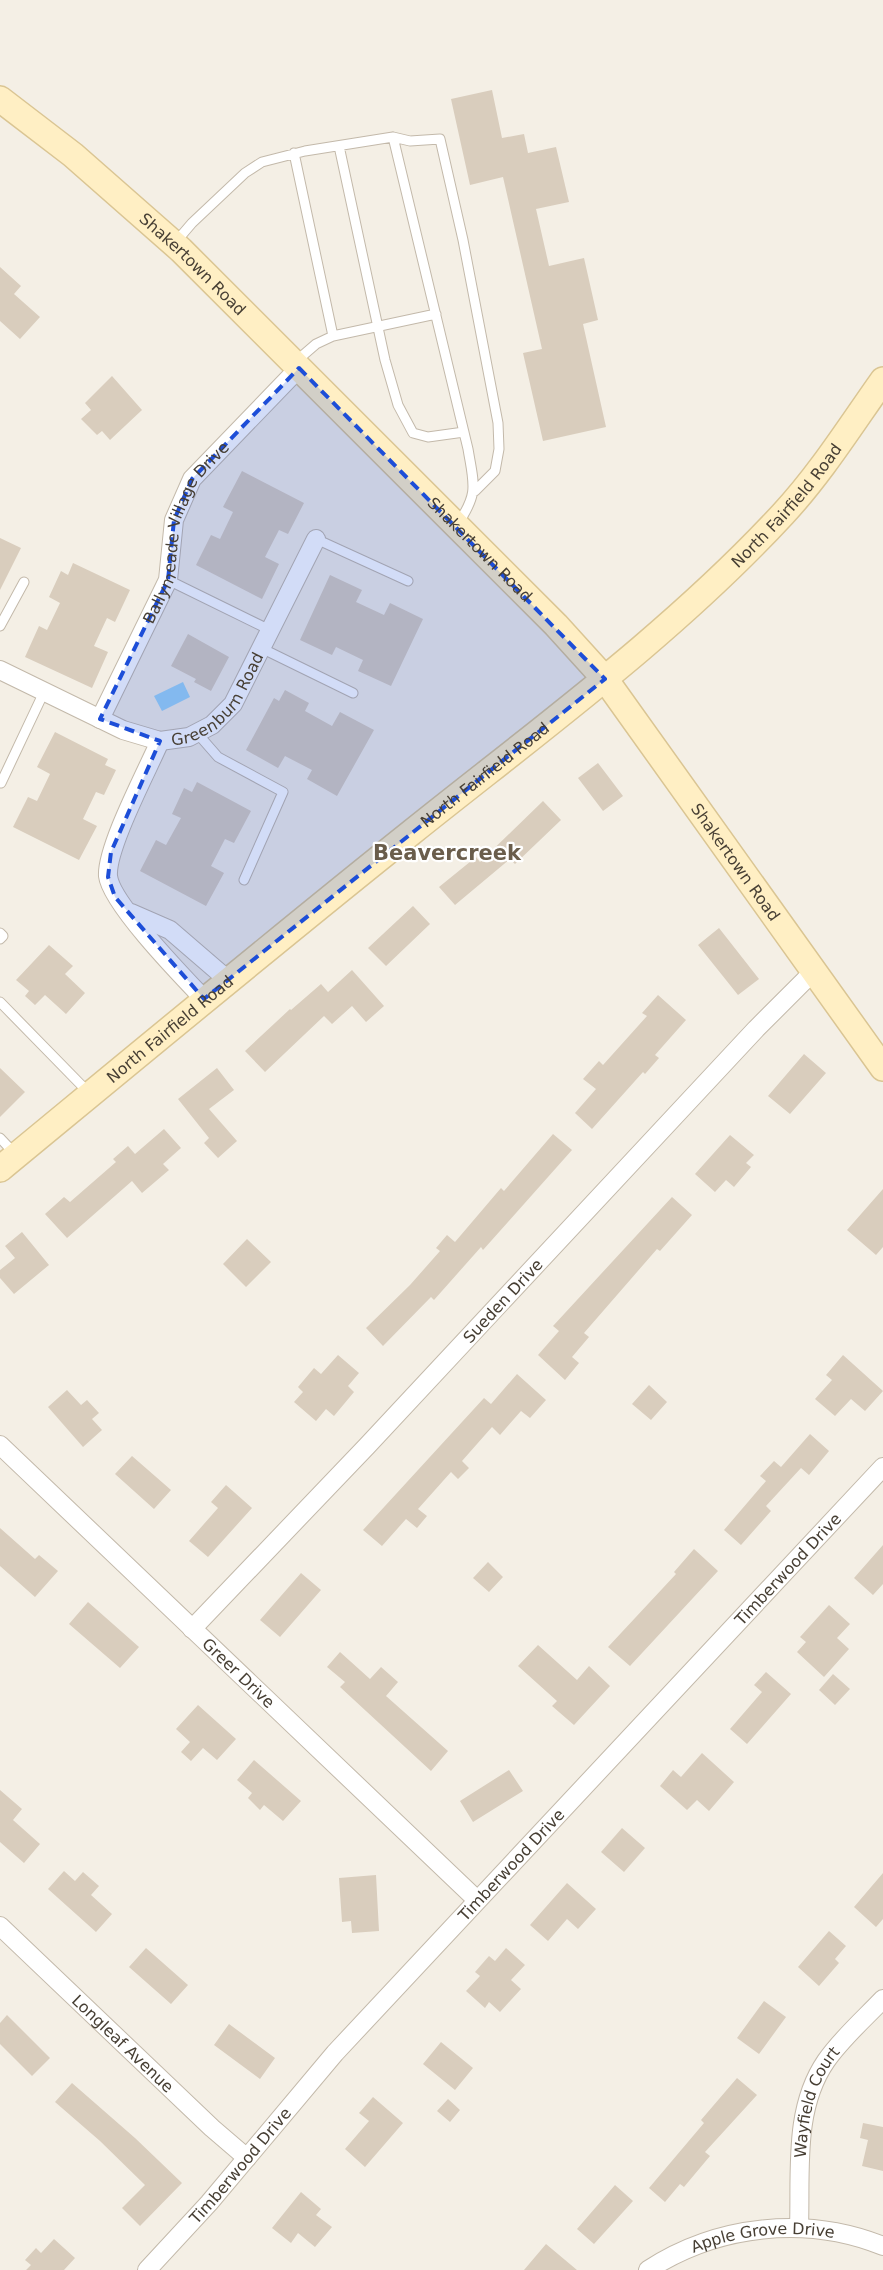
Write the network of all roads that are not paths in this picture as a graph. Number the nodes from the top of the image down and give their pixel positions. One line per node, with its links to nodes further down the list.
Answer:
1 (0, 99): 5 (street, Shakertown Road)
2 (392, 138): 3 (lane); 6 (lane); 12 (lane)
3 (339, 146): 4 (lane); 7 (lane)
4 (294, 153): 5 (lane); 8 (lane)
5 (174, 244): 9 (street, Shakertown Road)
6 (436, 314): 7 (lane); 11 (lane)
7 (380, 326): 8 (lane); 11 (lane)
8 (332, 336): 9 (lane)
9 (297, 365): 13 (street, Shakertown Road); 15 (street, Ballymeade Village Drive)
10 (883, 380): 22 (street, North Fairfield Road)
11 (464, 432): 12 (lane)
12 (475, 491): 13 (lane)
13 (457, 525): 22 (street, Shakertown Road)
14 (316, 539): 16 (lane); 19 (street, Greenburn Road)
15 (168, 580): 19 (lane); 25 (street, Ballymeade Village Drive)
16 (408, 581)
17 (24, 582): 18 (lane)
18 (0, 626)
19 (270, 630): 20 (street, Greenburn Road)
20 (261, 648): 24 (lane); 26 (street, Greenburn Road)
21 (0, 670): 23 (street, Greenburn Road)
22 (605, 679): 33 (street, Shakertown Road); 34 (street, North Fairfield Road)
23 (44, 692): 25 (street, Greenburn Road); 28 (lane)
24 (353, 693)
25 (100, 719): 27 (street, Greenburn Road)
26 (197, 733): 27 (street, Greenburn Road); 29 (lane)
27 (160, 742): 30 (street)
28 (1, 782)
29 (244, 880)
30 (129, 912): 34 (street); 35 (street)
31 (0, 932): 32 (lane)
32 (0, 939)
33 (814, 971): 37 (street, Shakertown Road); 42 (street, Sueden Drive)
34 (228, 980): 35 (street, North Fairfield Road)
35 (204, 999): 38 (street, North Fairfield Road)
36 (0, 1002): 38 (lane)
37 (883, 1068)
38 (90, 1094): 39 (street, North Fairfield Road)
39 (5, 1154)
40 (0, 1445): 42 (street, Greer Drive)
41 (883, 1468): 43 (street, Timberwood Drive)
42 (192, 1629): 43 (street, Greer Drive)
43 (477, 1900): 46 (street, Timberwood Drive)
44 (0, 1926): 46 (street, Longleaf Avenue)
45 (883, 1999): 47 (street, Wayfield Court)
46 (247, 2158): 49 (street, Timberwood Drive)
47 (799, 2228): 48 (street, Apple Grove Drive); 50 (street, Apple Grove Drive)
48 (883, 2246)
49 (147, 2270)
50 (648, 2270)

